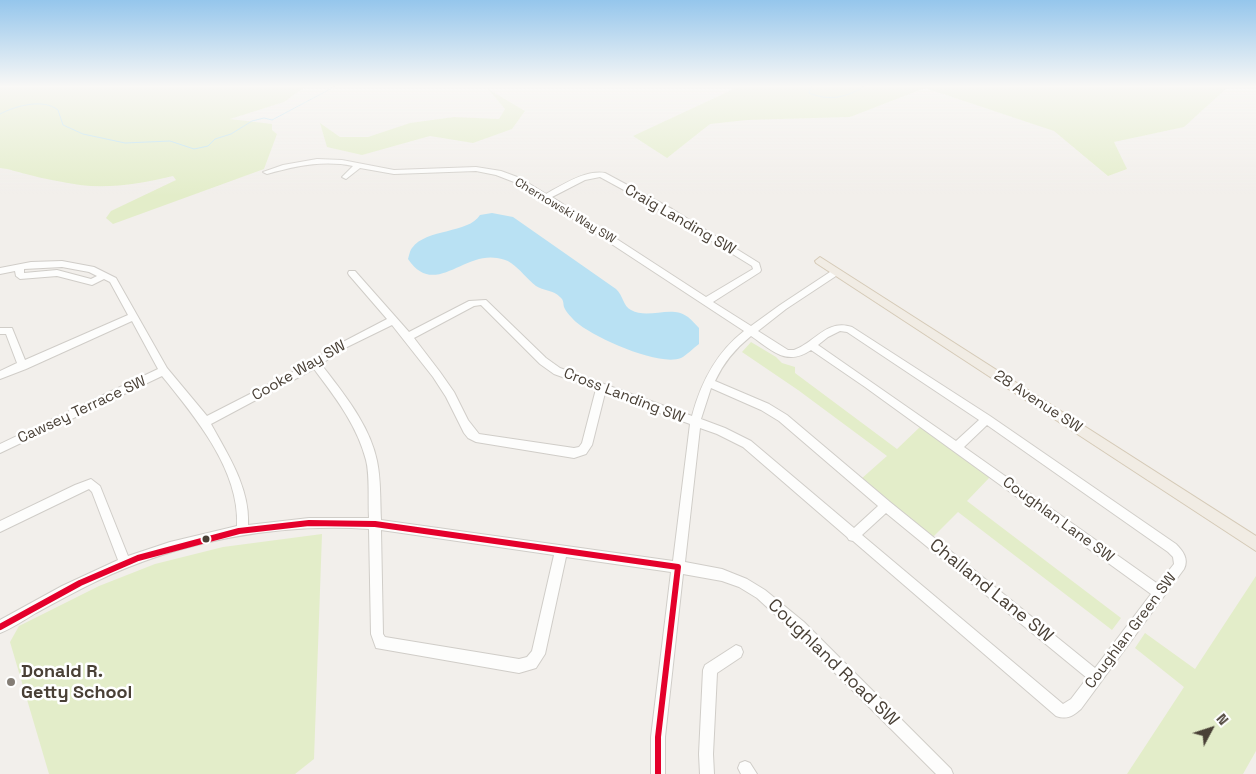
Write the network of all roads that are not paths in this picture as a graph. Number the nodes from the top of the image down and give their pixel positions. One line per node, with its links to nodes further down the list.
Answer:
1 (357, 166): 2 (street); 3 (street); 4 (street, Chernowski Way SW)
2 (267, 172)
3 (346, 177)
4 (546, 197): 11 (street, Chernowski Way SW); 11 (street, Craig Landing SW)
5 (820, 262): 8 (main road, 28 Avenue SW)
6 (19, 267): 7 (street); 10 (street); 10 (street)
7 (0, 271)
8 (836, 272): 14 (street); 34 (main road, 28 Avenue SW)
9 (352, 273): 13 (street)
10 (104, 276): 12 (street)
11 (707, 301): 14 (street, Chernowski Way SW)
12 (133, 317): 19 (street); 20 (street)
13 (393, 320): 16 (street); 18 (street, Cooke Way SW)
14 (751, 330): 17 (street, Coughlan Green SW); 22 (street)
15 (0, 331): 19 (street)
16 (408, 337): 23 (street, Cross Landing SW); 23 (street)
17 (811, 345): 24 (street, Coughlan Green SW); 27 (street, Coughlan Lane SW)
18 (315, 364): 25 (street, Cooke Way SW); 30 (street)
19 (23, 366): 21 (street)
20 (164, 371): 25 (street); 28 (street, Cawsey Terrace SW)
21 (0, 375)
22 (708, 382): 26 (street); 29 (street, Challand Lane SW)
23 (601, 388): 26 (street, Cross Landing SW)
24 (986, 419): 27 (street); 38 (street, Coughlan Green SW)
25 (205, 422): 32 (street)
26 (695, 422): 33 (street, Coughlan Green SW); 37 (street)
27 (957, 447): 38 (street, Coughlan Lane SW)
28 (0, 449)
29 (886, 506): 33 (street); 41 (street, Challand Lane SW)
30 (375, 524): 32 (street, Coughland Road SW); 35 (street, Coughland Road SW); 35 (street)
31 (0, 527): 36 (street)
32 (242, 532): 36 (street, Coughland Road SW)
33 (853, 536): 41 (street, Coughlan Green SW)
34 (1256, 544)
35 (561, 550): 37 (street, Coughland Road SW)
36 (125, 563): 39 (street, Coughland Road SW)
37 (678, 567): 42 (street); 44 (street, Coughland Road SW)
38 (1160, 593): 41 (street, Coughlan Green SW)
39 (0, 627)
40 (736, 652): 43 (street)
41 (1096, 677)
42 (658, 774)
43 (707, 774)
44 (946, 774)

